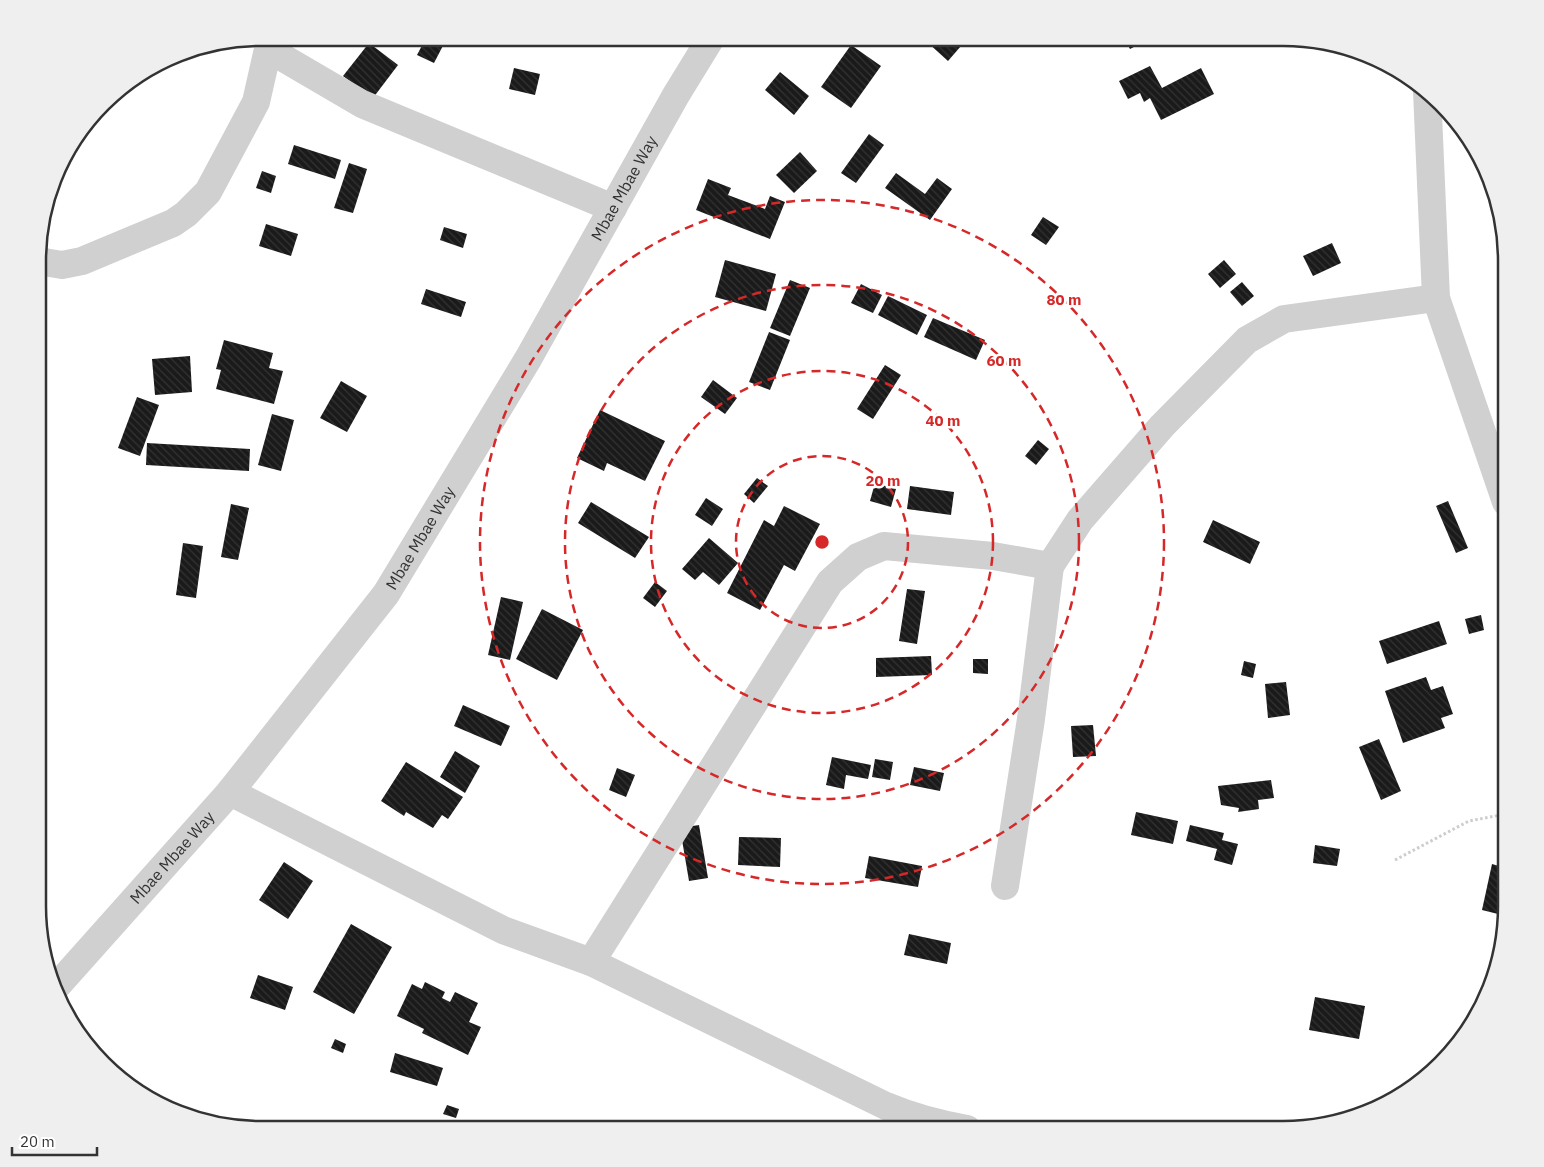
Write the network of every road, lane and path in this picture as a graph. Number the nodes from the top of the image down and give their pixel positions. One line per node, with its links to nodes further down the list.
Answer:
1 (269, 46): 6 (street)
2 (275, 46): 5 (street)
3 (706, 46): 5 (street, Mbae Mbae Way)
4 (1428, 103): 7 (street)
5 (613, 208): 10 (street, Mbae Mbae Way)
6 (46, 262)
7 (1436, 298): 8 (street); 9 (street)
8 (1498, 479)
9 (1050, 566): 13 (street); 14 (street)
10 (230, 792): 14 (street); 15 (street, Mbae Mbae Way)
11 (1498, 816): 12 (path)
12 (1395, 860)
13 (1005, 886)
14 (591, 962): 16 (street)
15 (61, 982)
16 (927, 1121)

